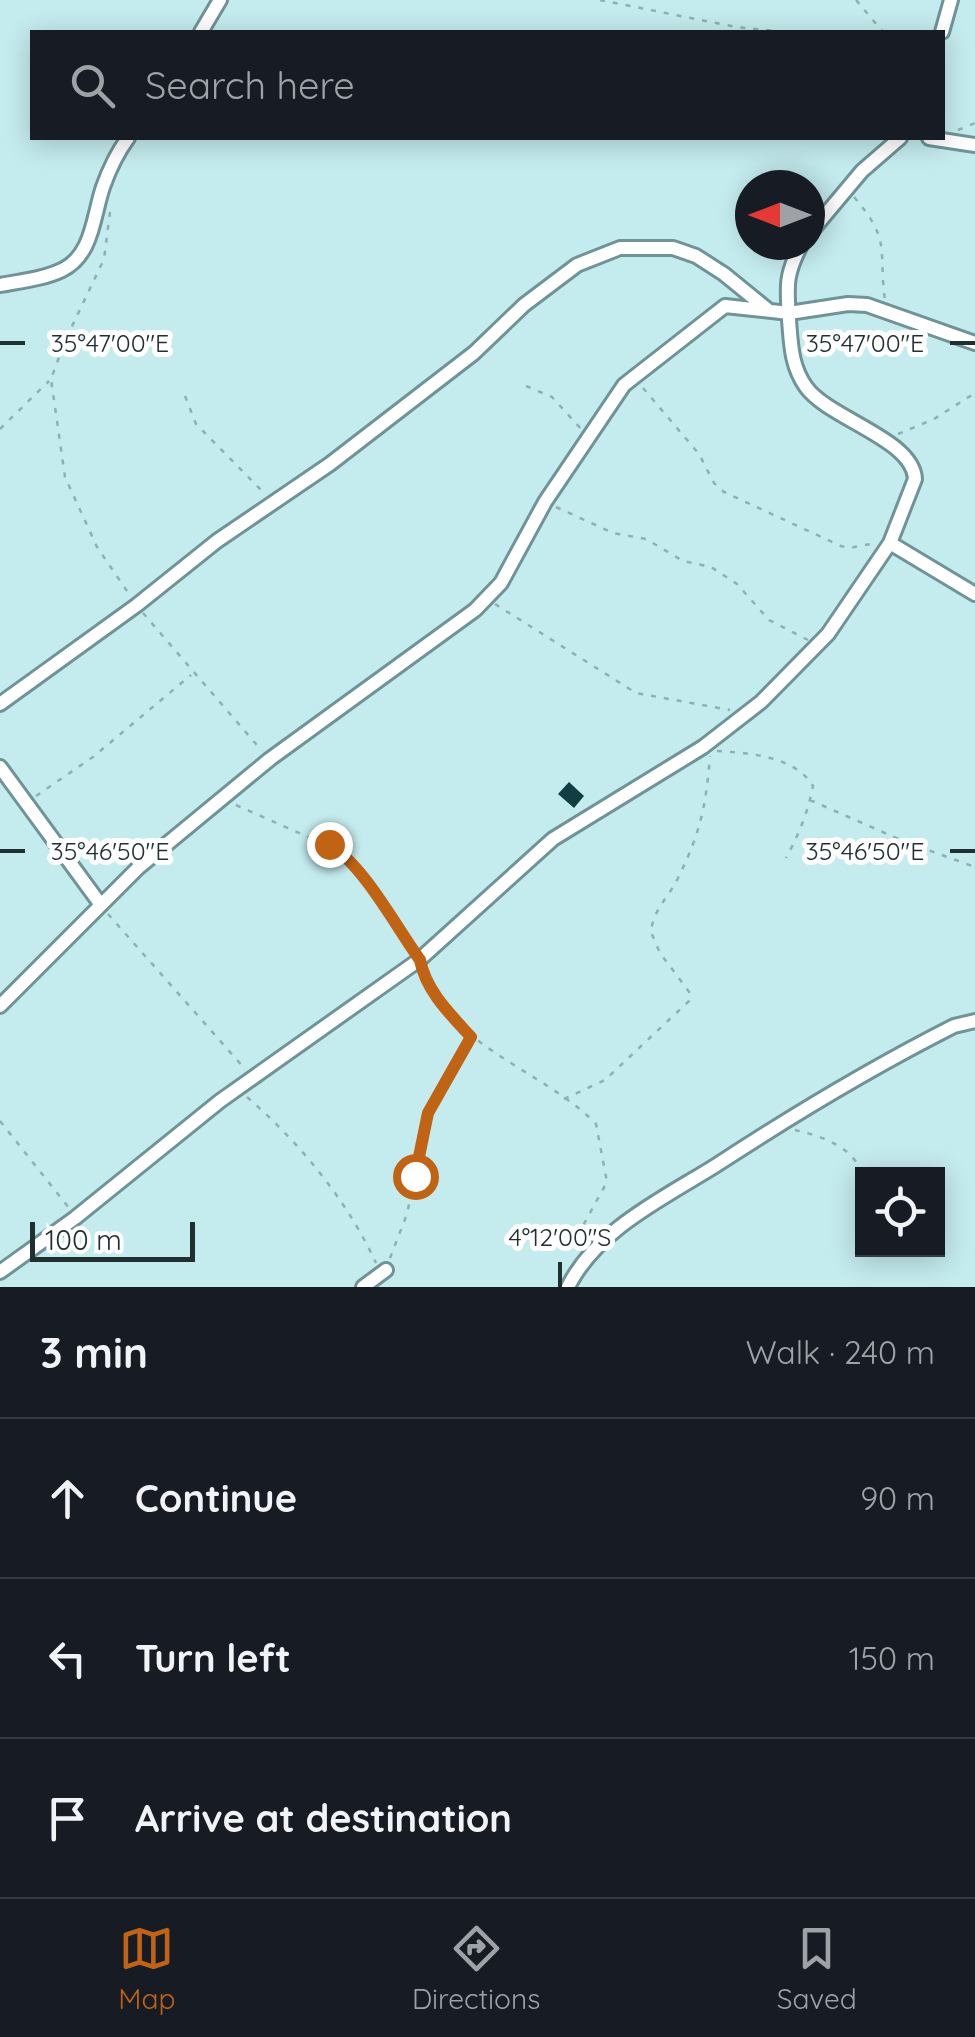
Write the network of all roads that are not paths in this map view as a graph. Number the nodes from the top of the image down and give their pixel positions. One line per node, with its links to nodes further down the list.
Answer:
1 (220, 0): 3 (street)
2 (951, 0): 4 (street)
3 (202, 30)
4 (943, 30)
5 (127, 140): 11 (street)
6 (898, 140): 9 (street)
7 (942, 140): 8 (street)
8 (975, 145)
9 (825, 215)
10 (795, 260): 13 (street)
11 (0, 285)
12 (769, 311): 13 (street); 17 (street); 19 (street)
13 (789, 313): 14 (street); 15 (street)
14 (975, 343)
15 (890, 542): 16 (street); 22 (street)
16 (975, 594)
17 (0, 704)
18 (0, 767): 19 (street)
19 (101, 905): 20 (street)
20 (0, 1006)
21 (975, 1021): 24 (street)
22 (0, 1272)
23 (383, 1272): 25 (street)
24 (569, 1285)
25 (363, 1287)

